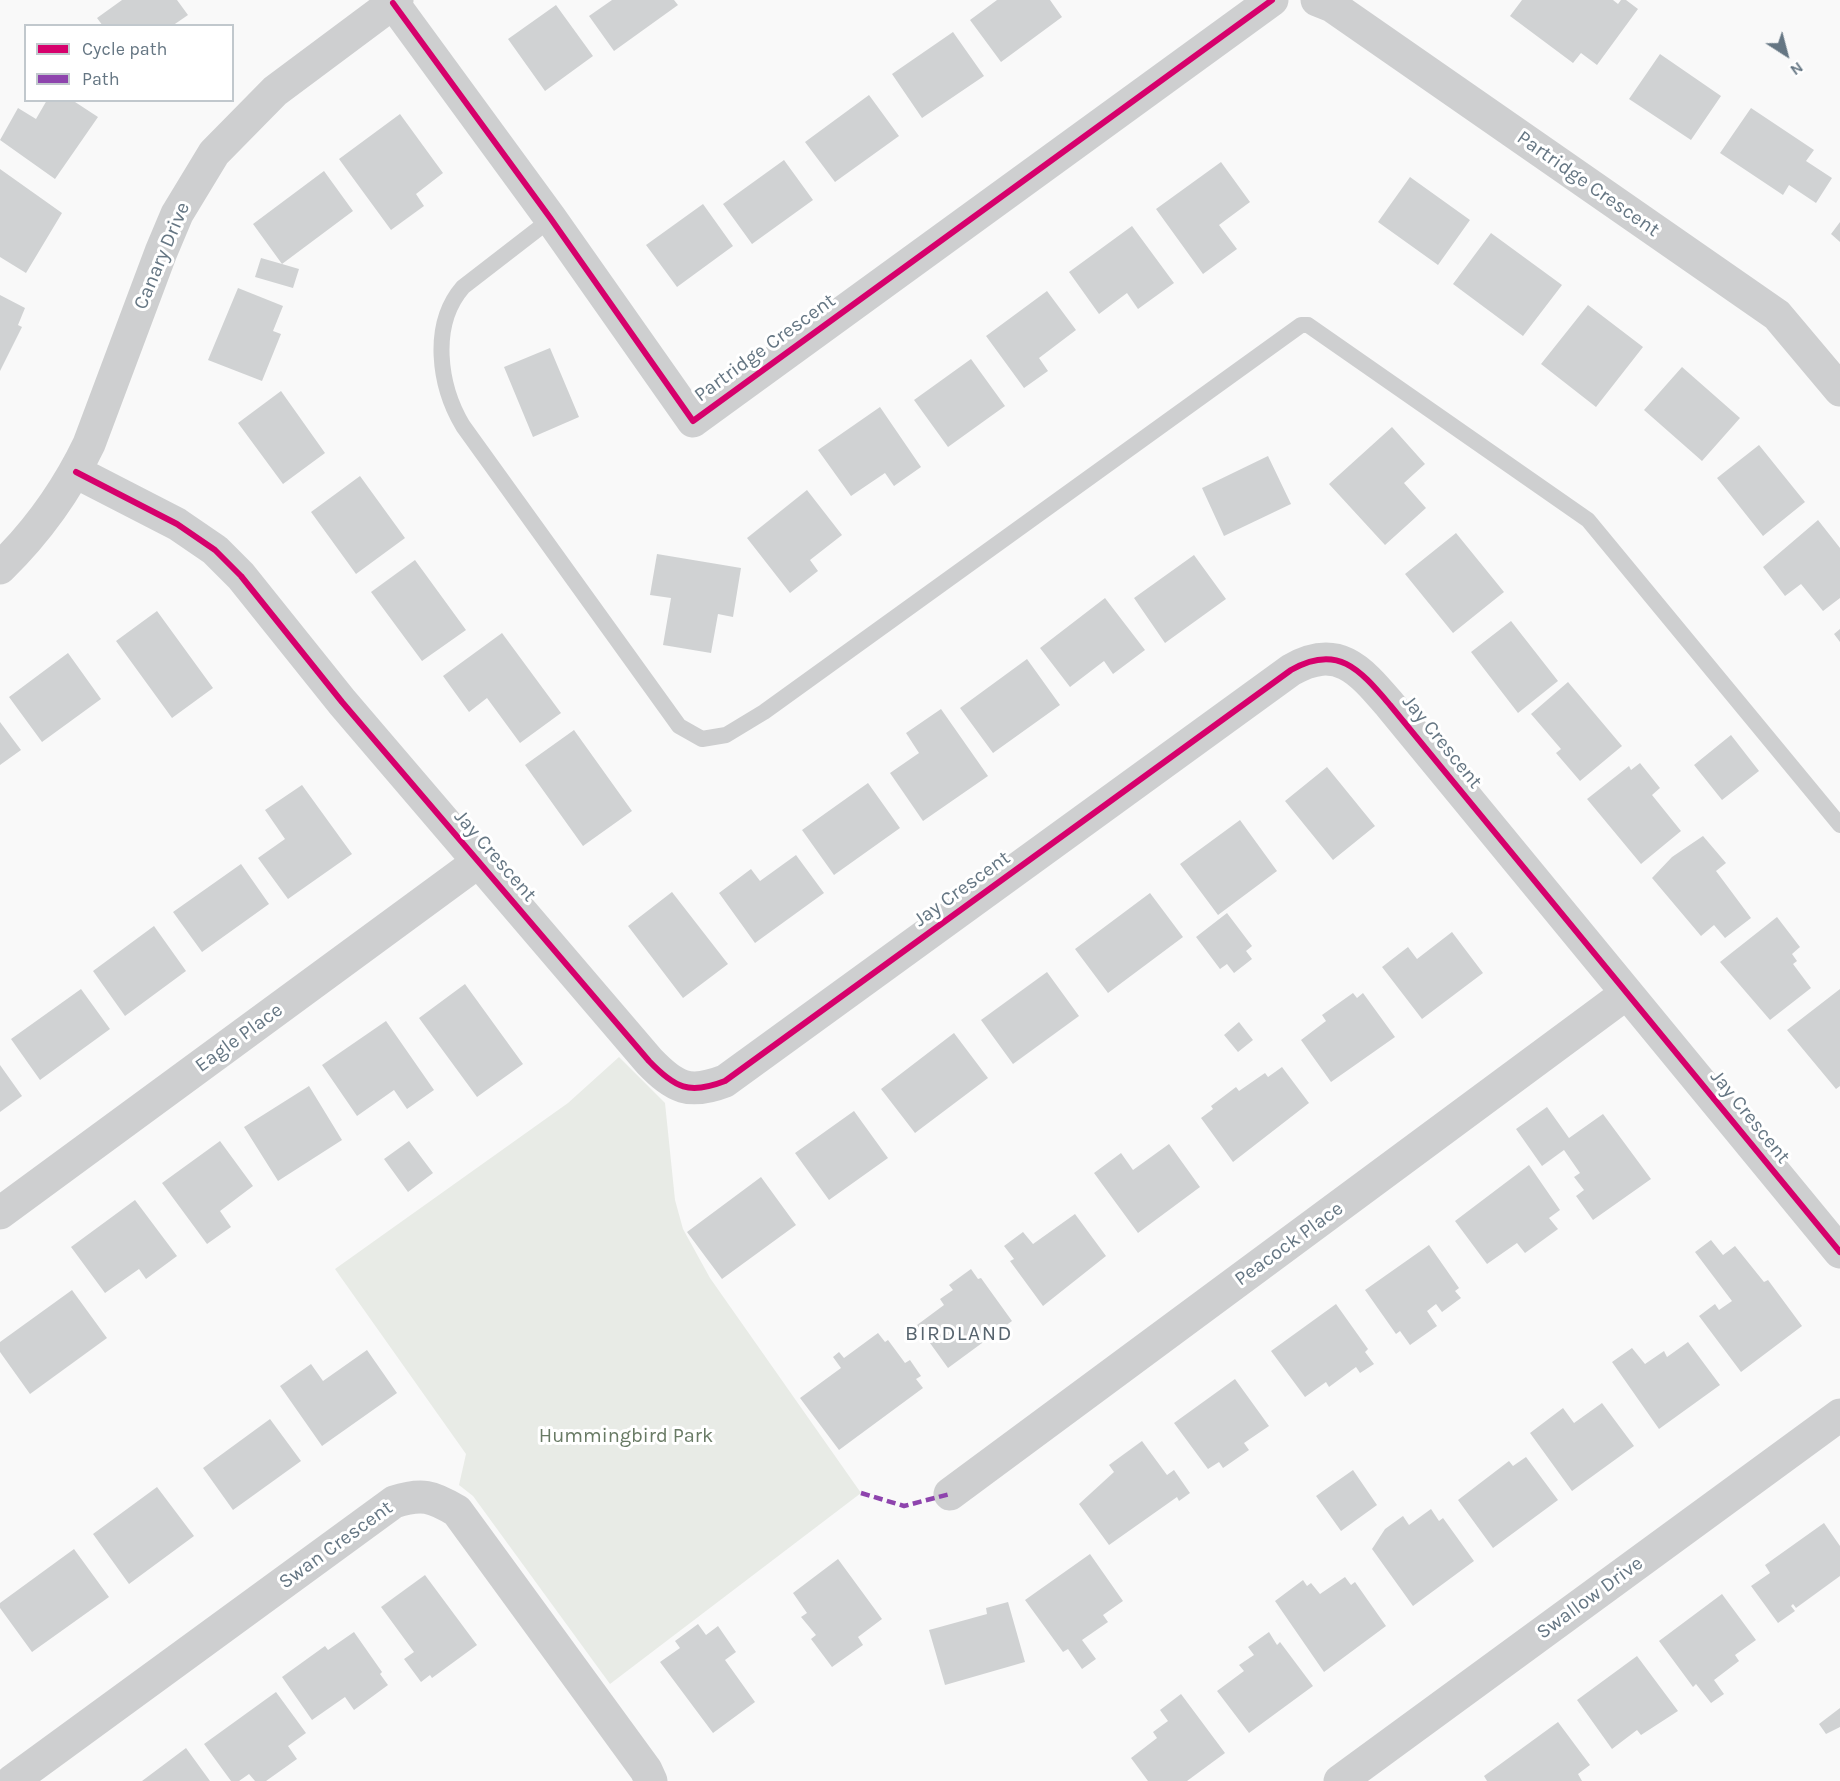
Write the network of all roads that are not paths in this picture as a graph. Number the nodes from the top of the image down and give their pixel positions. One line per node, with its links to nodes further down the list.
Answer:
1 (1272, 0): 4 (street, Partridge Crescent)
2 (1317, 0): 5 (street, Partridge Crescent)
3 (395, 2): 4 (street, Partridge Crescent); 6 (street, Canary Drive)
4 (551, 219): 8 (lane)
5 (1840, 390)
6 (76, 472): 7 (street, Canary Drive); 9 (street, Jay Crescent)
7 (0, 568)
8 (1840, 825)
9 (478, 862): 10 (street, Jay Crescent); 11 (street, Eagle Place)
10 (1627, 993): 12 (street, Jay Crescent); 14 (street, Peacock Place)
11 (0, 1213)
12 (1840, 1252)
13 (1840, 1415): 17 (street, Swallow Drive)
14 (950, 1494)
15 (12, 1781): 16 (street, Swan Crescent)
16 (651, 1781)
17 (1340, 1781)

